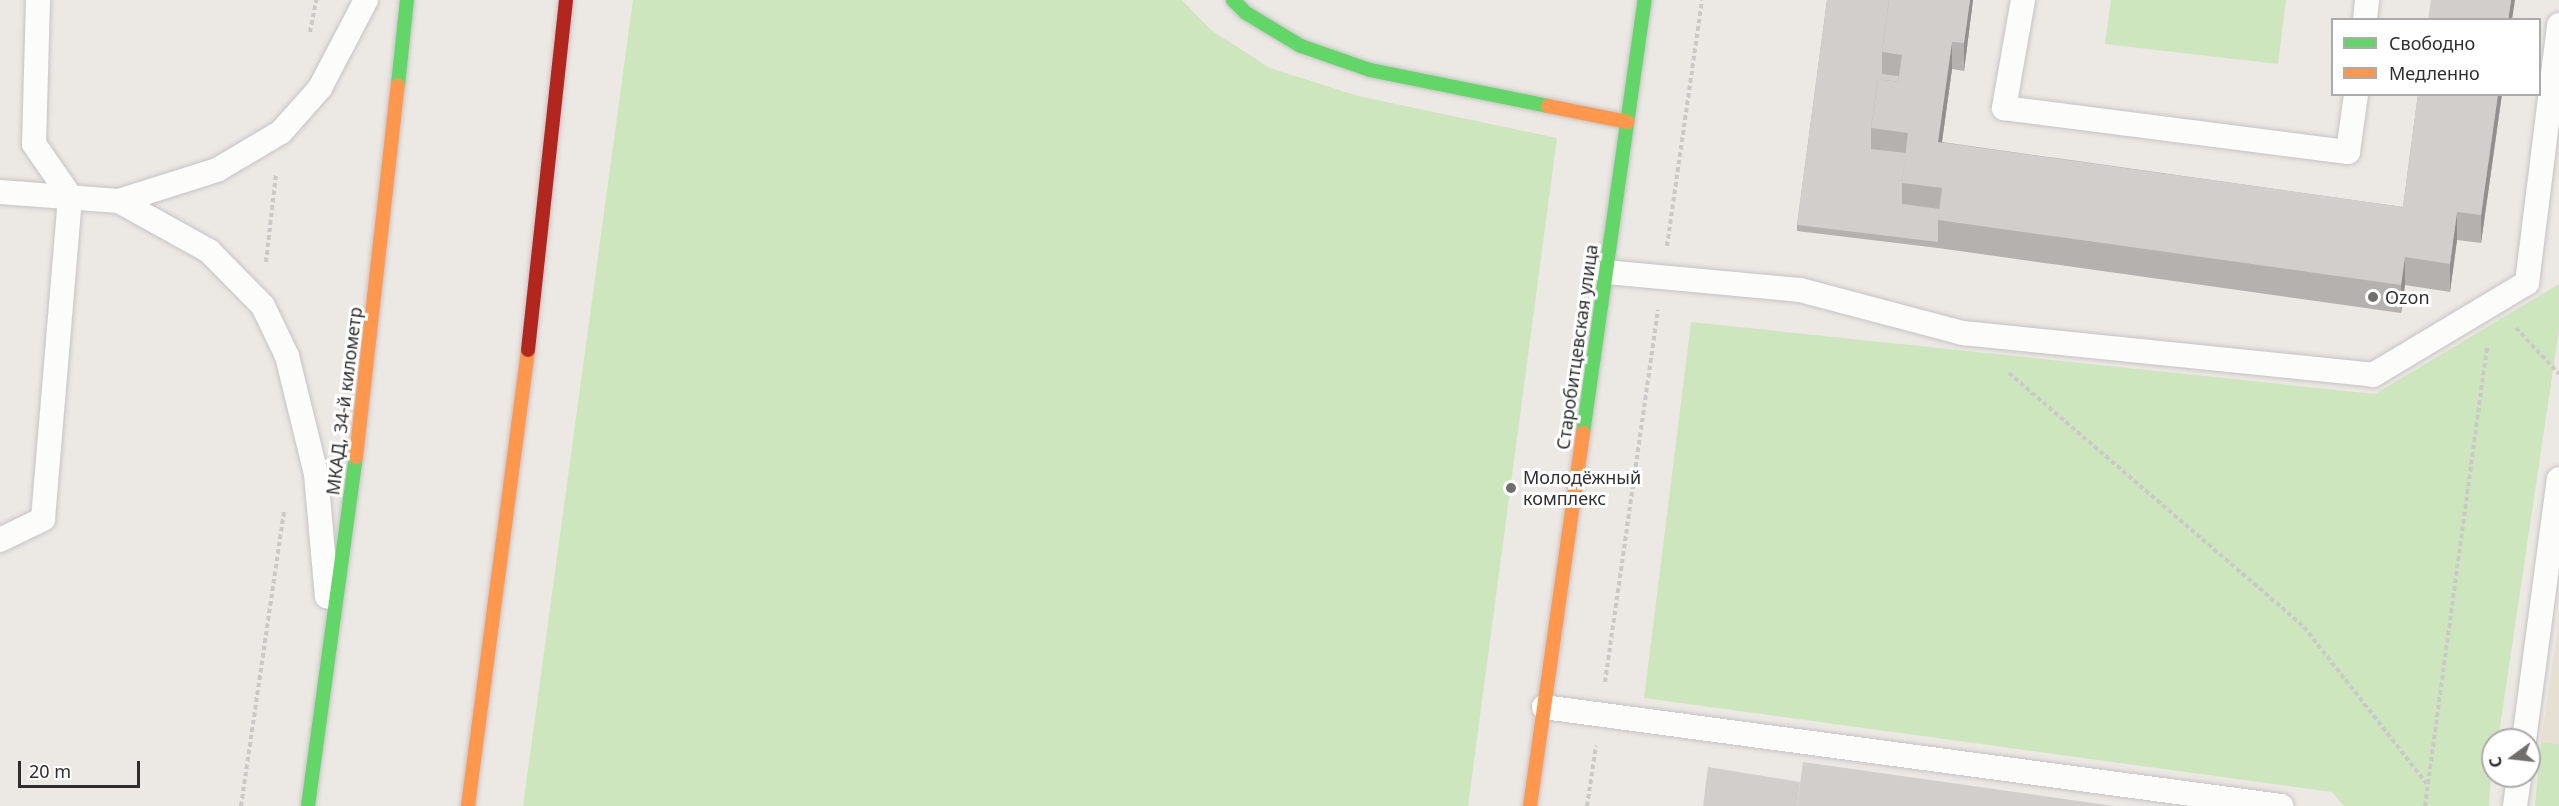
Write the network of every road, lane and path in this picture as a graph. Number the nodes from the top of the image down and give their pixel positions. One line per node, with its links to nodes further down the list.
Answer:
1 (38, 0): 17 (lane)
2 (366, 0): 18 (lane)
3 (407, 0): 26 (main road, МКАД, 34-й километр)
4 (566, 0): 15 (main road)
5 (575, 0): 15 (main road)
6 (1233, 0): 14 (main road)
7 (1645, 0): 14 (main road, Старобитцевская улица)
8 (1702, 0): 20 (path)
9 (2023, 0): 13 (lane)
10 (2367, 0): 11 (lane)
11 (2365, 18)
12 (2559, 25): 21 (lane)
13 (2356, 96)
14 (1627, 122): 19 (main road, Старобитцевская улица)
15 (551, 156): 33 (main road)
16 (0, 192): 17 (lane)
17 (70, 196): 18 (lane); 25 (lane)
18 (118, 201): 26 (lane)
19 (1606, 272): 20 (lane); 27 (main road, Старобитцевская улица)
20 (1663, 278): 22 (lane); 28 (path)
21 (2492, 303): 22 (lane); 23 (path); 30 (path)
22 (1963, 333): 30 (path)
23 (2559, 374)
24 (2559, 479): 29 (lane)
25 (0, 540)
26 (331, 641): 32 (main road, МКАД, 34-й километр)
27 (1544, 707): 28 (lane); 34 (main road, Старобитцевская улица)
28 (1600, 714): 35 (path); 36 (lane)
29 (2526, 728)
30 (2428, 785): 37 (path)
31 (2517, 788): 38 (lane)
32 (308, 806)
33 (468, 806)
34 (1530, 806)
35 (1587, 806)
36 (2281, 806)
37 (2425, 806)
38 (2515, 806)

